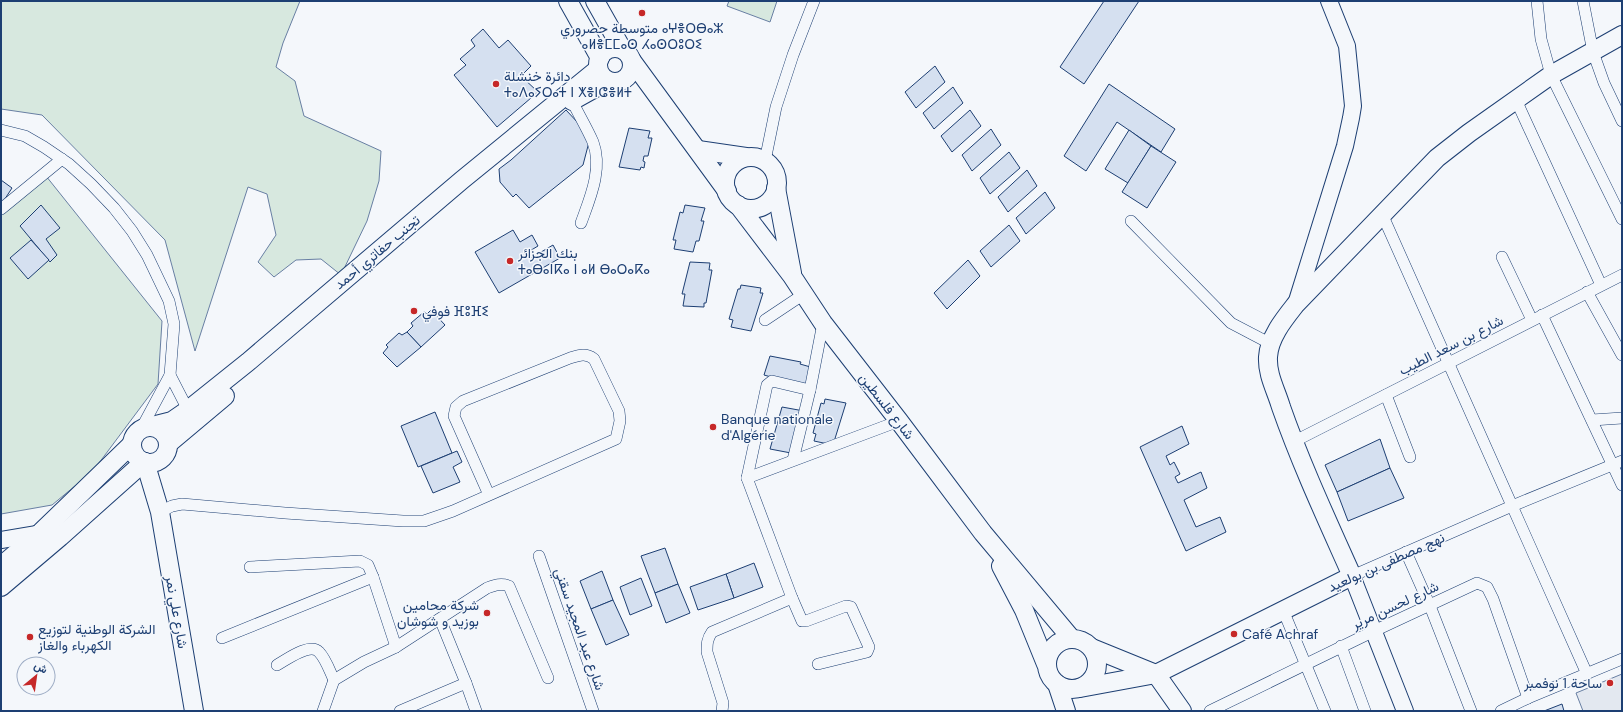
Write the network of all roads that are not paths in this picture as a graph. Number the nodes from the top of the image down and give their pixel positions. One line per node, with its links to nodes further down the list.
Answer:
1 (568, 1): 10 (main road)
2 (595, 1): 9 (main road)
3 (814, 1): 19 (street)
4 (1329, 1): 34 (street)
5 (1537, 1): 11 (street)
6 (1583, 1): 8 (street)
7 (1622, 35): 8 (main road)
8 (1593, 52): 11 (main road); 14 (street)
9 (627, 62): 10 (main road); 10 (main road); 16 (main road)
10 (602, 69): 13 (main road, تجنب حفاتري أحمد); 44 (main road, تجنب حفاتري أحمد)
11 (1551, 75): 12 (main road); 25 (street)
12 (1516, 100): 24 (main road); 31 (street)
13 (572, 101): 27 (street); 50 (main road, تجنب حفاتري أحمد)
14 (1622, 121)
15 (1, 130): 18 (street)
16 (698, 150): 17 (main road); 21 (main road)
17 (746, 157): 19 (main road); 21 (main road)
18 (62, 159): 23 (street); 41 (street)
19 (765, 161): 20 (main road)
20 (776, 188): 22 (main road); 30 (main road)
21 (726, 191): 22 (main road)
22 (738, 205): 30 (main road, شارع فلسطين)
23 (1, 209)
24 (1382, 214): 34 (main road); 40 (street)
25 (1622, 218)
26 (1131, 221): 38 (street)
27 (581, 223)
28 (1502, 257): 35 (street)
29 (1622, 275): 31 (street, شارع بن سعد الطيب)
30 (792, 276): 33 (main road, شارع فلسطين)
31 (1601, 285): 32 (street, شارع بن سعد الطيب)
32 (1587, 292): 35 (street, شارع بن سعد الطيب); 39 (street)
33 (804, 294): 36 (street); 37 (main road, شارع فلسطين)
34 (1296, 304): 38 (main road)
35 (1537, 318): 40 (street, شارع بن سعد الطيب); 46 (street)
36 (766, 320)
37 (823, 323): 42 (street); 47 (main road, شارع فلسطين)
38 (1271, 344): 49 (main road)
39 (1622, 355)
40 (1448, 363): 43 (street, شارع بن سعد الطيب); 58 (street)
41 (170, 375): 44 (street); 48 (street)
42 (810, 390): 52 (street); 55 (street)
43 (1386, 395): 49 (street, شارع بن سعد الطيب); 51 (street)
44 (188, 410): 48 (main road, تجنب حفاتري أحمد)
45 (1622, 418): 46 (street)
46 (1592, 420): 54 (street)
47 (899, 421): 52 (street); 61 (main road, شارع فلسطين)
48 (142, 433): 50 (main road); 53 (main road); 60 (main road)
49 (1293, 442): 68 (main road)
50 (169, 443): 53 (main road)
51 (1410, 457)
52 (793, 460): 55 (street)
53 (150, 461): 59 (main road, شارع علي نمر); 62 (main road)
54 (1617, 463): 56 (street); 58 (street, نهج مصطفى بن بولعيد)
55 (747, 478): 71 (street)
56 (1622, 485)
57 (489, 495): 57 (street); 59 (street)
58 (1512, 506): 64 (street, نهج مصطفى بن بولعيد); 87 (street)
59 (160, 512): 94 (main road, شارع علي نمر)
60 (41, 532): 62 (street); 63 (street); 66 (main road)
61 (983, 533): 77 (main road, شارع فلسطين); 83 (main road, شارع فلسطين)
62 (60, 537): 70 (main road)
63 (1, 540)
64 (1406, 552): 68 (street, نهج مصطفى بن بولعيد); 72 (street)
65 (539, 556): 98 (street, شارع عبد المجيد سقني)
66 (1, 566)
67 (250, 567): 69 (street)
68 (1352, 576): 73 (main road, نهج مصطفى بن بولعيد); 75 (street)
69 (373, 578): 76 (street); 78 (street)
70 (1, 586)
71 (792, 598): 82 (street); 99 (street)
72 (1430, 606): 75 (street, شارع لحسن مرير); 93 (street, شارع لحسن مرير); 106 (street)
73 (1283, 610): 85 (street); 86 (main road, نهج مصطفى بن بولعيد)
74 (440, 619): 78 (street); 88 (street); 90 (street)
75 (1374, 630): 79 (street, شارع لحسن مرير); 105 (street)
76 (222, 638)
77 (1071, 638): 80 (main road); 83 (main road)
78 (396, 646): 89 (street)
79 (1341, 646): 85 (street, شارع لحسن مرير); 104 (street)
80 (1092, 648): 86 (main road); 92 (main road)
81 (1622, 659): 87 (street)
82 (818, 664)
83 (1046, 664): 91 (main road)
84 (277, 665): 89 (street)
85 (1304, 665): 102 (street, شارع لحسن مرير); 103 (street)
86 (1156, 674): 92 (main road, نهج مصطفى بن بولعيد); 101 (main road)
87 (1588, 674): 93 (street)
88 (548, 678)
89 (334, 680): 95 (street)
90 (466, 683): 96 (street); 97 (street)
91 (1057, 684): 92 (main road); 100 (main road)
92 (1080, 688)
93 (1528, 698): 107 (street)
94 (194, 711)
95 (323, 711)
96 (400, 711)
97 (476, 711)
98 (593, 711)
99 (722, 711)
100 (1066, 711)
101 (1182, 711)
102 (1210, 711)
103 (1324, 711)
104 (1366, 711)
105 (1406, 711)
106 (1471, 711)
107 (1501, 711)

